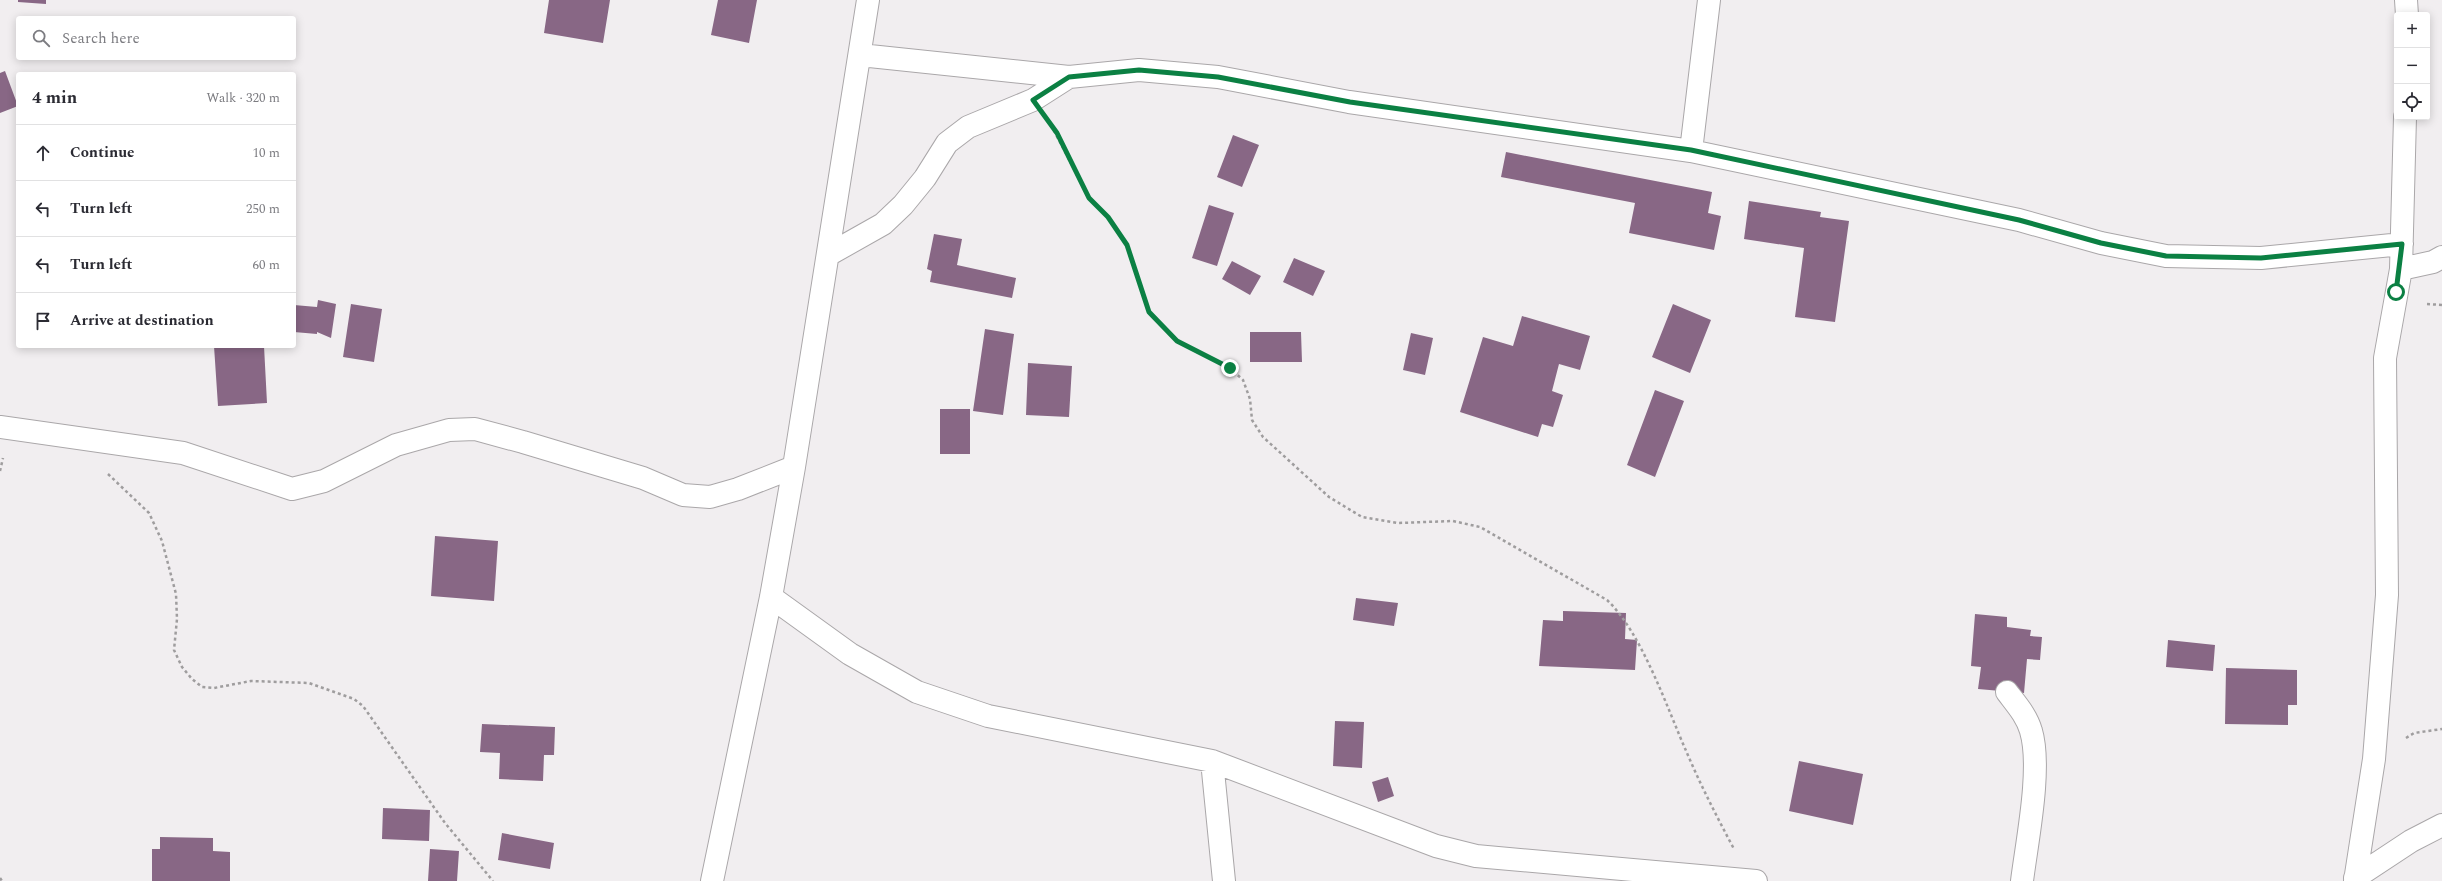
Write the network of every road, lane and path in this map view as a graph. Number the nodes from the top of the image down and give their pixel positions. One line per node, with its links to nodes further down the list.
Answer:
1 (868, 0): 5 (street)
2 (1709, 0): 9 (street)
3 (2406, 0): 4 (street)
4 (2407, 12)
5 (860, 55): 6 (street); 11 (street)
6 (1069, 77): 7 (street); 9 (street)
7 (1033, 100): 11 (street); 27 (path)
8 (2405, 120): 10 (street)
9 (1691, 150): 10 (street)
10 (2402, 244): 13 (street)
11 (828, 255): 16 (street)
12 (2442, 257): 13 (street)
13 (2401, 269): 22 (street)
14 (0, 427): 15 (street)
15 (78, 438): 16 (street); 24 (path)
16 (794, 467): 17 (street)
17 (771, 597): 19 (street); 25 (street)
18 (2007, 692): 28 (street)
19 (1212, 761): 26 (street); 27 (street)
20 (2442, 825): 22 (street)
21 (0, 878): 23 (path)
22 (2355, 880)
23 (2, 881)
24 (493, 881)
25 (712, 881)
26 (1224, 881)
27 (1754, 881)
28 (2022, 881)

